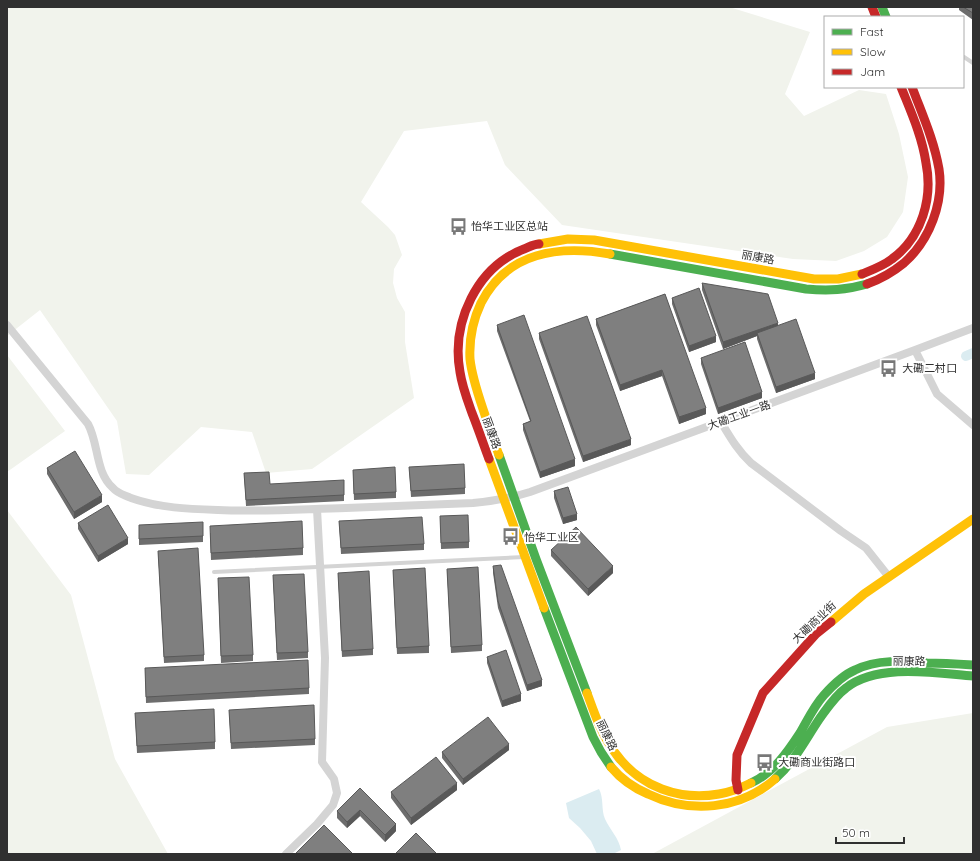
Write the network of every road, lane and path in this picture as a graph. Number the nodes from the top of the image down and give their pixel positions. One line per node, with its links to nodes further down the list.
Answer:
1 (964, 57): 2 (lane)
2 (973, 63)
3 (902, 88): 11 (street, 丽康路)
4 (912, 88): 10 (street, 丽康路)
5 (7, 325): 12 (street, 大磡工业一路)
6 (973, 328): 7 (street, 大磡工业一路)
7 (915, 350): 8 (street, 大磡工业一路); 9 (street)
8 (721, 422): 10 (street, 大磡工业一路); 17 (street)
9 (973, 425)
10 (514, 497): 11 (street, 大磡工业一路); 20 (street, 丽康路)
11 (503, 499): 12 (street, 大磡工业一路); 14 (street, 丽康路)
12 (317, 509): 15 (street)
13 (973, 519): 17 (street, 大磡商业街)
14 (525, 557): 15 (lane); 19 (street, 丽康路)
15 (320, 567): 16 (lane); 21 (street)
16 (214, 572)
17 (889, 577): 20 (street, 大磡商业街)
18 (973, 665): 20 (street, 丽康路)
19 (973, 676)
20 (738, 790)
21 (286, 854)

